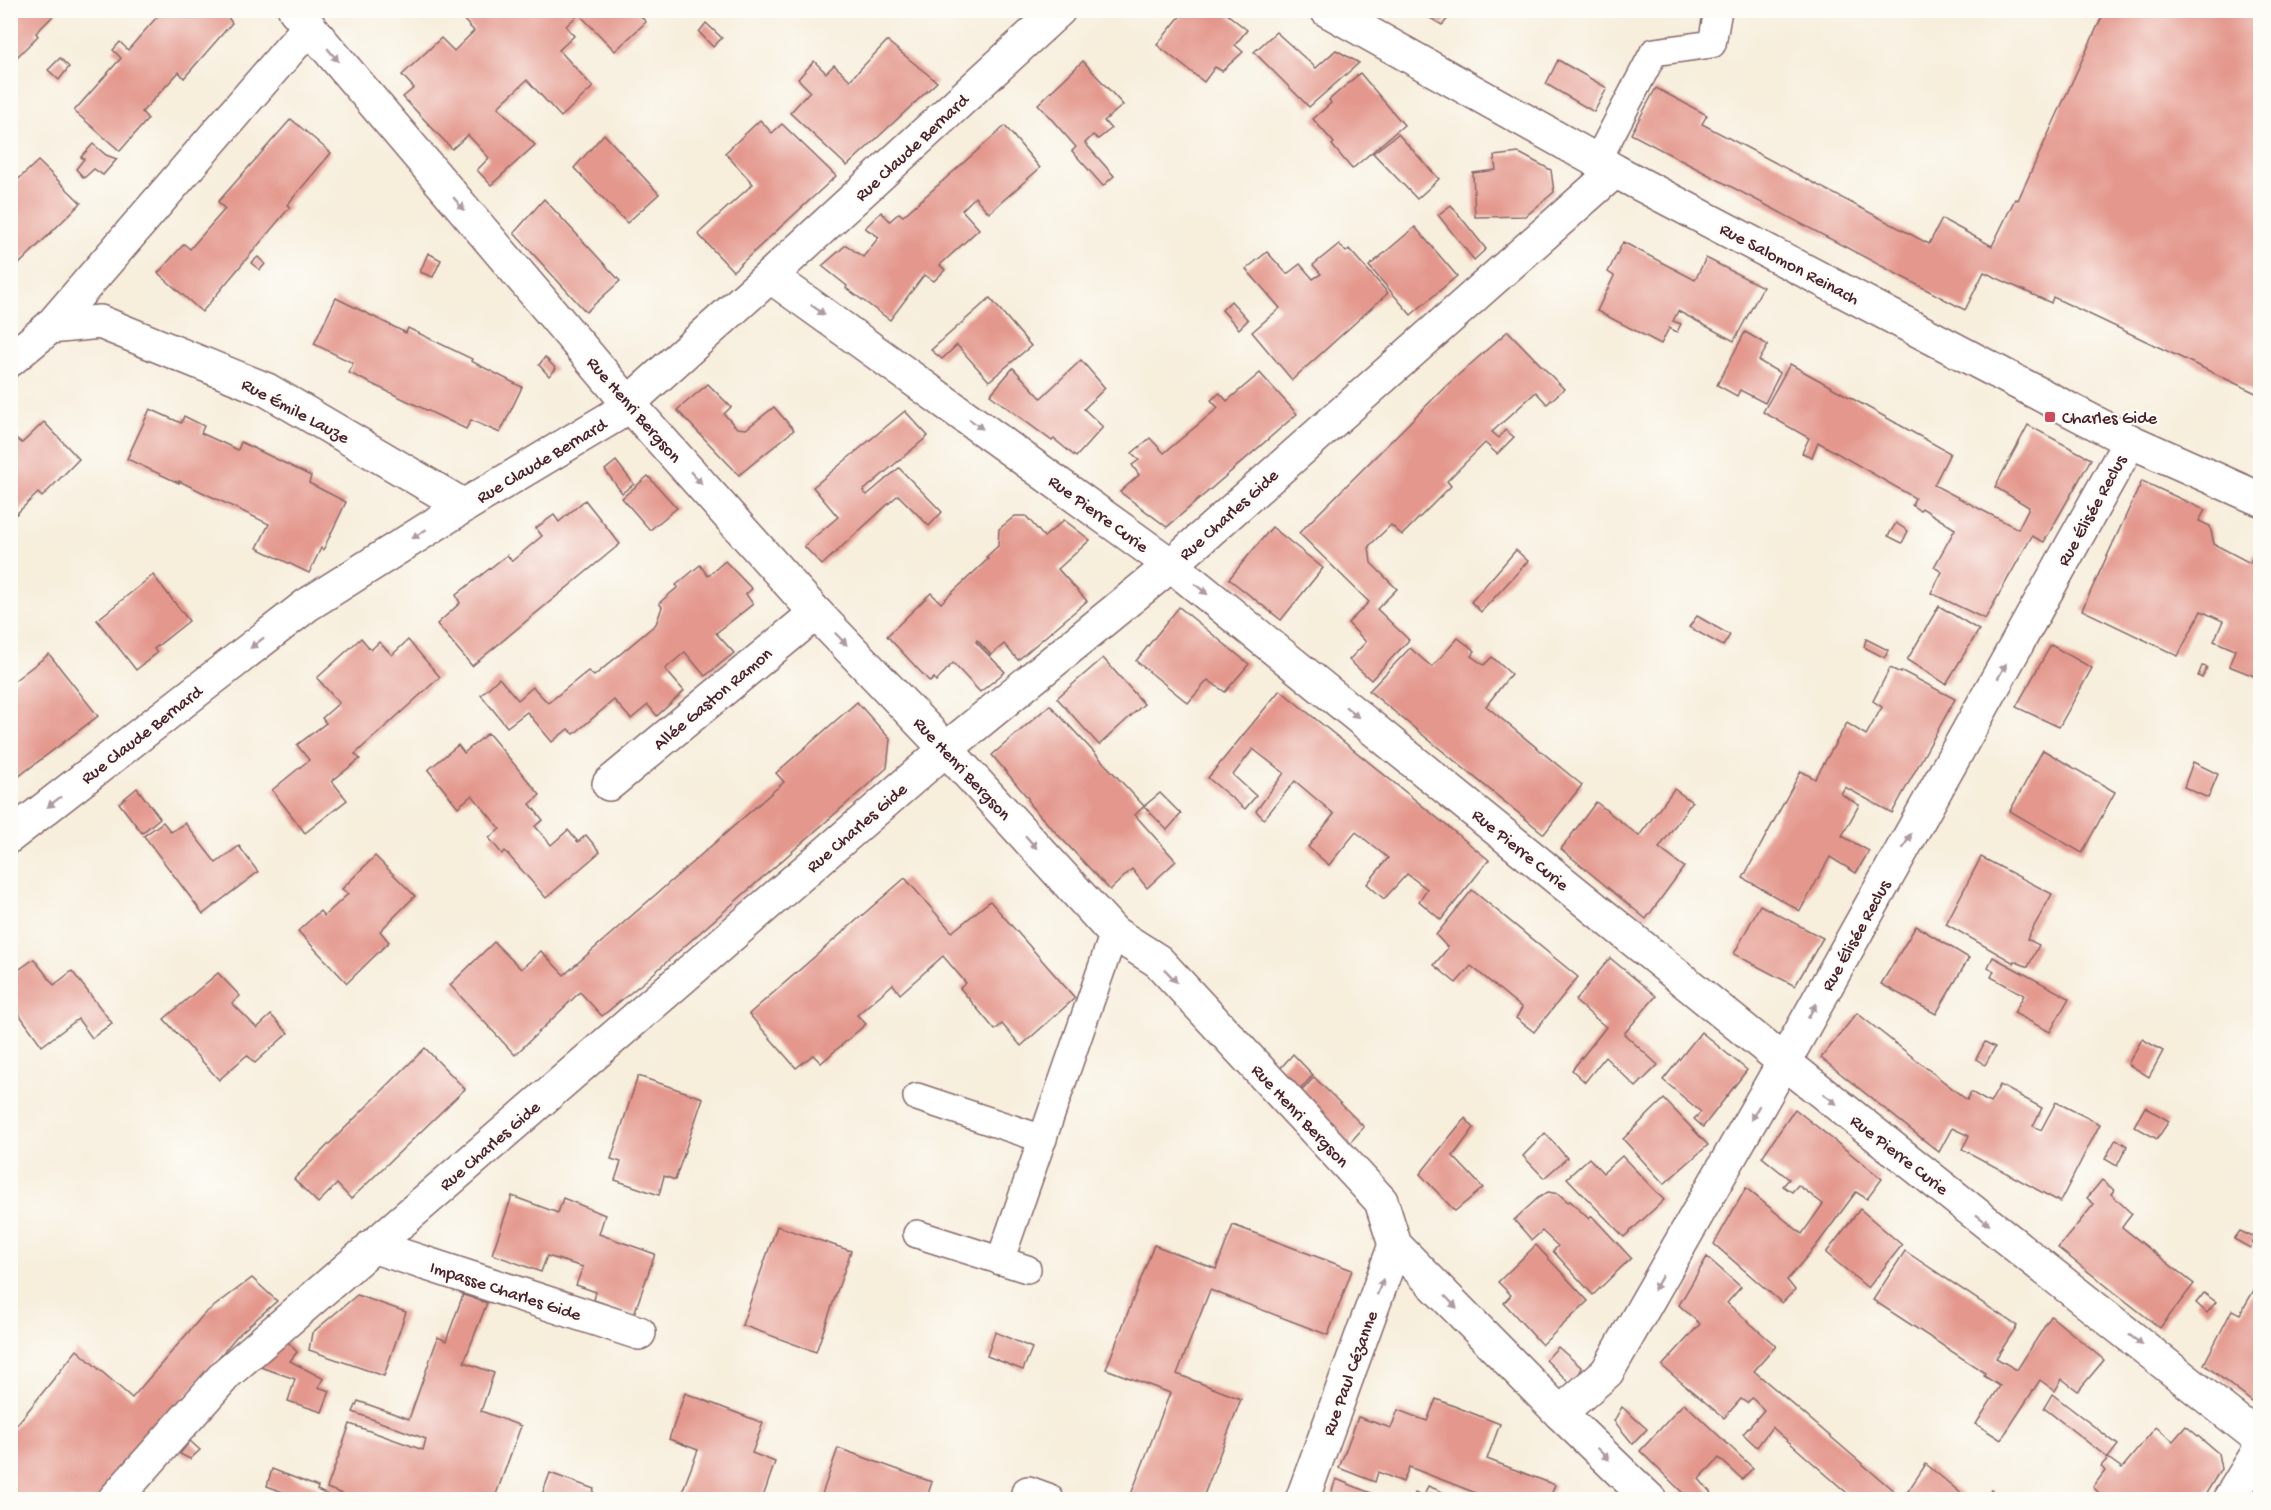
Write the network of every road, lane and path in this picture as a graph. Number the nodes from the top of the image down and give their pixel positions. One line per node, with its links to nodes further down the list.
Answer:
1 (1059, 10): 6 (street, Rue Claude Bernard)
2 (1327, 10): 5 (street, Rue Salomon Reinach)
3 (1718, 10): 5 (lane)
4 (302, 19): 7 (street); 9 (street, Rue Henri Bergson, one-way to 9)
5 (1606, 166): 10 (street, Rue Salomon Reinach); 13 (street, Rue Charles Gide)
6 (770, 276): 9 (street, Rue Claude Bernard); 13 (street, Rue Pierre Curie, one-way to 13)
7 (50, 327): 8 (street); 12 (street, Rue Émile Lauze)
8 (10, 360)
9 (629, 404): 12 (street, Rue Claude Bernard); 14 (street, Rue Henri Bergson, one-way to 14)
10 (2130, 441): 11 (street, Rue Salomon Reinach); 19 (street, Rue Élisée Reclus, one-way to 10)
11 (2260, 499)
12 (464, 506): 17 (street, Rue Claude Bernard, one-way to 17)
13 (1171, 565): 15 (street, Rue Charles Gide); 19 (street, Rue Pierre Curie, one-way to 19)
14 (816, 613): 15 (street, Rue Henri Bergson, one-way to 15); 16 (street, Allée Gaston Ramon)
15 (946, 749): 18 (street, Rue Henri Bergson, one-way to 18); 24 (street, Rue Charles Gide)
16 (609, 784)
17 (10, 836)
18 (1114, 933): 21 (lane); 23 (street, Rue Henri Bergson, one-way to 23)
19 (1784, 1062): 28 (street, Rue Élisée Reclus, one-way to 28); 29 (street, Rue Pierre Curie, one-way to 29)
20 (917, 1097): 21 (lane)
21 (1042, 1139): 25 (lane)
22 (917, 1234): 25 (lane)
23 (1395, 1245): 28 (street, Rue Henri Bergson, one-way to 28); 32 (street, Rue Paul Cézanne, one-way to 23)
24 (372, 1246): 27 (street, Impasse Charles Gide); 31 (street, Rue Charles Gide)
25 (1000, 1261): 26 (lane)
26 (1027, 1269)
27 (639, 1333)
28 (1560, 1413): 33 (street, Rue Henri Bergson, one-way to 33)
29 (2260, 1439)
30 (2260, 1449): 34 (street)
31 (114, 1500)
32 (1302, 1500)
33 (1650, 1500)
34 (2229, 1500)

